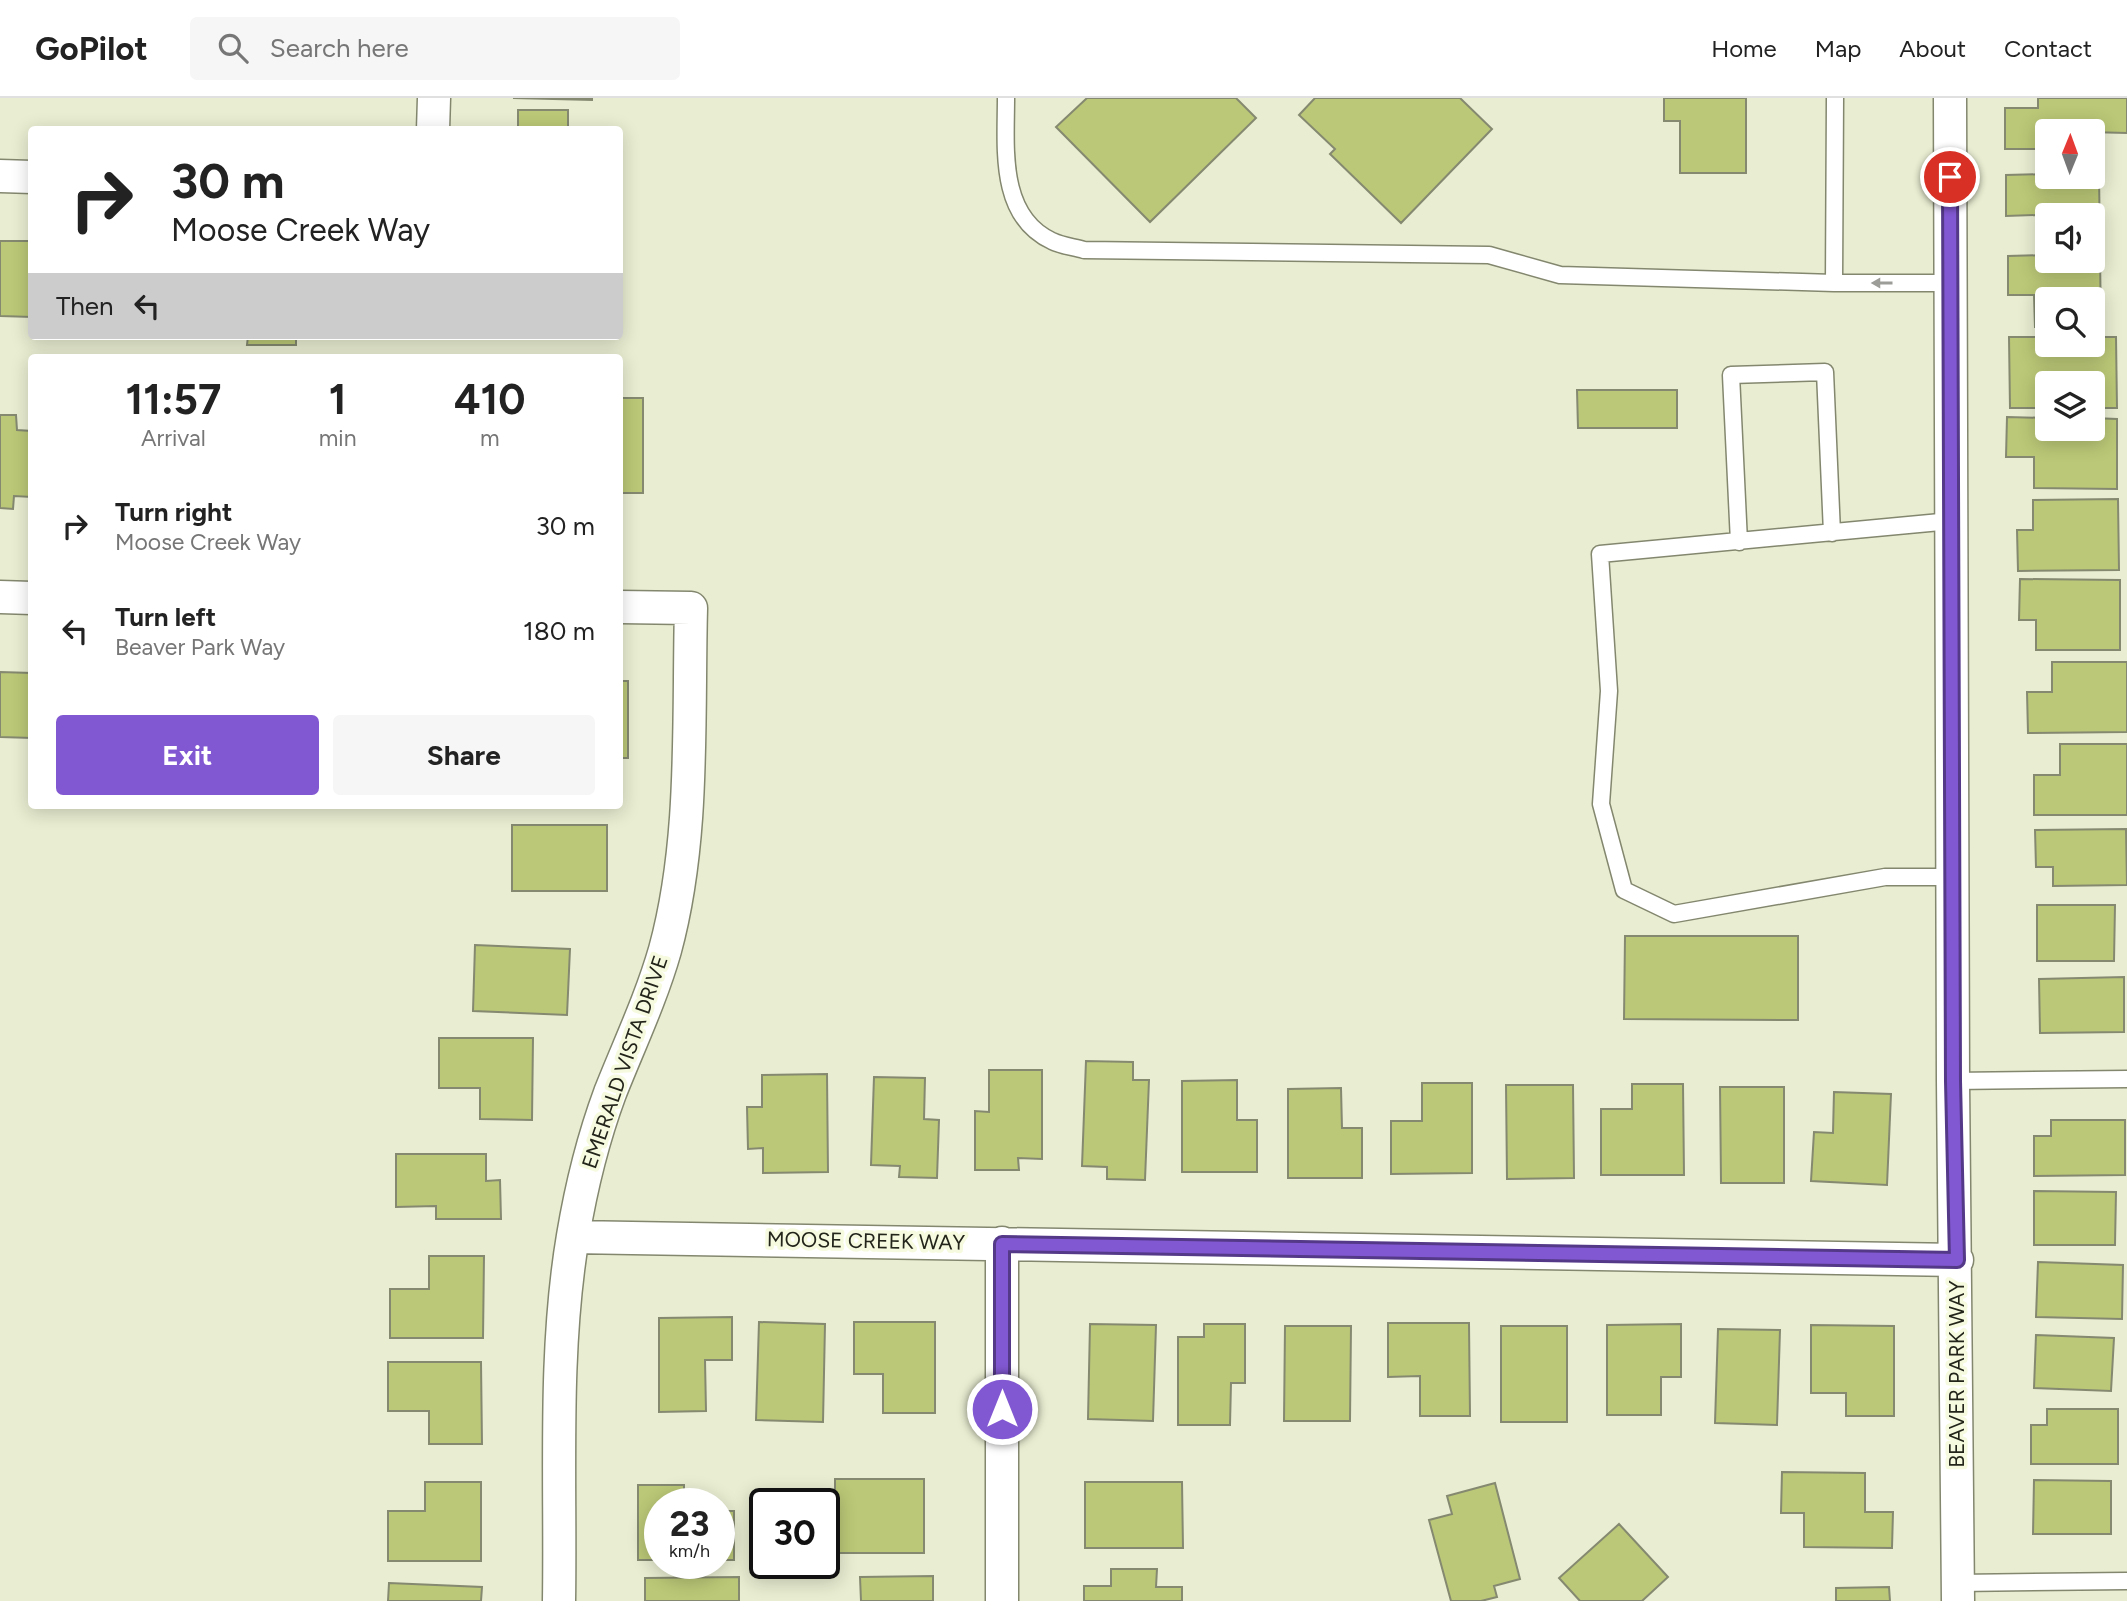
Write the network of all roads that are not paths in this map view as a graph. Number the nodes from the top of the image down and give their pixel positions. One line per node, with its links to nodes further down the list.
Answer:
1 (434, 98): 5 (street)
2 (1006, 98): 8 (lane)
3 (1835, 98): 8 (lane)
4 (1950, 98): 9 (street, BEAVER PARK WAY)
5 (433, 126)
6 (0, 176): 7 (street)
7 (28, 177)
8 (1834, 283): 9 (lane, one-way to 8)
9 (1950, 283): 10 (street, BEAVER PARK WAY)
10 (1951, 521): 11 (lane); 16 (street, BEAVER PARK WAY)
11 (1832, 533): 12 (lane); 12 (lane)
12 (1739, 542): 16 (lane)
13 (0, 597): 14 (street)
14 (28, 598)
15 (623, 607): 19 (street, EMERALD VISTA DRIVE)
16 (1952, 877): 18 (street, BEAVER PARK WAY)
17 (2127, 1079): 18 (lane)
18 (1953, 1081): 21 (street, BEAVER PARK WAY)
19 (573, 1237): 20 (street, MOOSE CREEK WAY); 24 (street, EMERALD VISTA DRIVE)
20 (1002, 1244): 21 (street, MOOSE CREEK WAY); 25 (street)
21 (1957, 1260): 23 (street, BEAVER PARK WAY)
22 (2127, 1581): 23 (lane)
23 (1958, 1592)
24 (559, 1601)
25 (1002, 1601)

